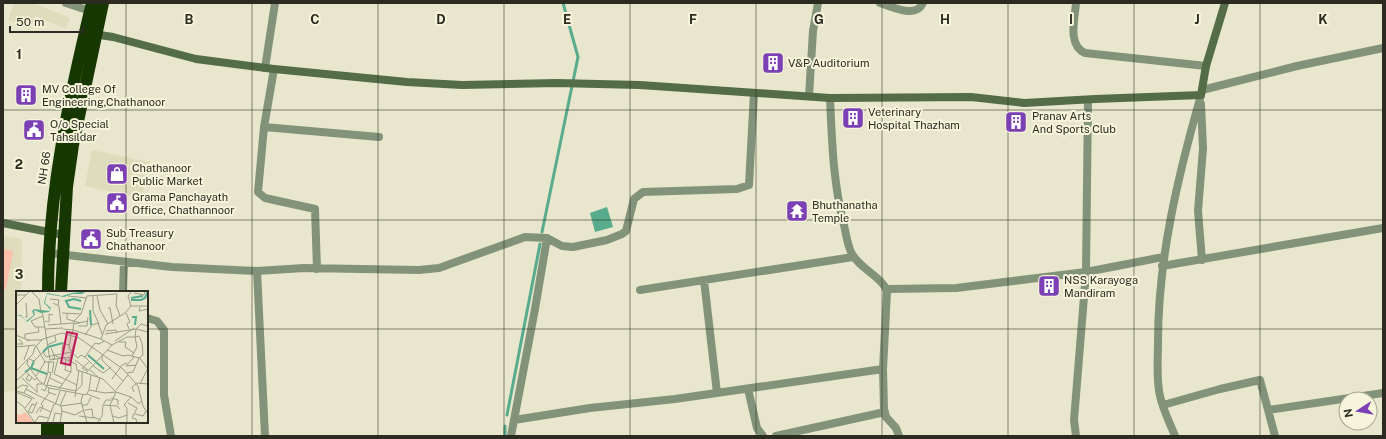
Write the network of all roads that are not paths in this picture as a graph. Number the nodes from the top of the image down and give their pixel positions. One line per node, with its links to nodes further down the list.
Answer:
1 (66, 3): 9 (street)
2 (103, 3): 10 (highway, NH 66)
3 (275, 3): 13 (street)
4 (818, 3): 17 (street)
5 (880, 3): 6 (street)
6 (923, 3)
7 (1076, 3): 12 (street)
8 (1225, 3): 12 (street)
9 (91, 7): 10 (highway, NH 66)
10 (90, 34): 13 (street); 24 (highway, NH 66); 25 (highway, NH 66)
11 (1383, 48): 16 (street)
12 (1206, 66): 16 (street)
13 (265, 68): 14 (street)
14 (274, 70): 15 (street); 20 (street)
15 (754, 93): 17 (street); 26 (street)
16 (1201, 93): 19 (street); 30 (street); 31 (street)
17 (809, 96): 18 (street)
18 (830, 98): 19 (street); 29 (street)
19 (1088, 100): 36 (street)
20 (264, 127): 21 (street); 34 (street)
21 (379, 137)
22 (3, 223): 24 (street)
23 (1383, 228): 31 (street)
24 (50, 233): 25 (street); 27 (highway, NH 66)
25 (64, 235): 28 (highway, NH 66)
26 (547, 238): 34 (street); 51 (street)
27 (49, 253): 28 (street); 40 (highway, NH 66)
28 (63, 255): 32 (street); 41 (highway, NH 66)
29 (853, 256): 37 (street); 38 (street)
30 (1163, 257): 33 (street); 36 (street)
31 (1202, 260): 33 (street)
32 (124, 262): 35 (street); 42 (street)
33 (1162, 266): 48 (street)
34 (317, 269): 35 (street)
35 (257, 271): 57 (street)
36 (1086, 272): 38 (street); 62 (street)
37 (704, 280): 39 (street); 47 (street)
38 (886, 289): 44 (street)
39 (640, 290)
40 (48, 291)
41 (61, 291)
42 (123, 291)
43 (148, 318): 56 (street)
44 (883, 369): 45 (street); 50 (street)
45 (748, 388): 47 (street); 59 (street)
46 (1383, 392): 49 (street)
47 (718, 393): 51 (street)
48 (1163, 405): 49 (street); 63 (street)
49 (1268, 410): 64 (street)
50 (885, 412): 60 (street); 61 (street)
51 (514, 420): 58 (street)
52 (47, 423): 54 (highway)
53 (58, 423): 55 (highway)
54 (47, 436)
55 (58, 436)
56 (171, 436)
57 (265, 436)
58 (511, 436)
59 (763, 436)
60 (776, 436)
61 (899, 436)
62 (1076, 436)
63 (1175, 436)
64 (1275, 436)

